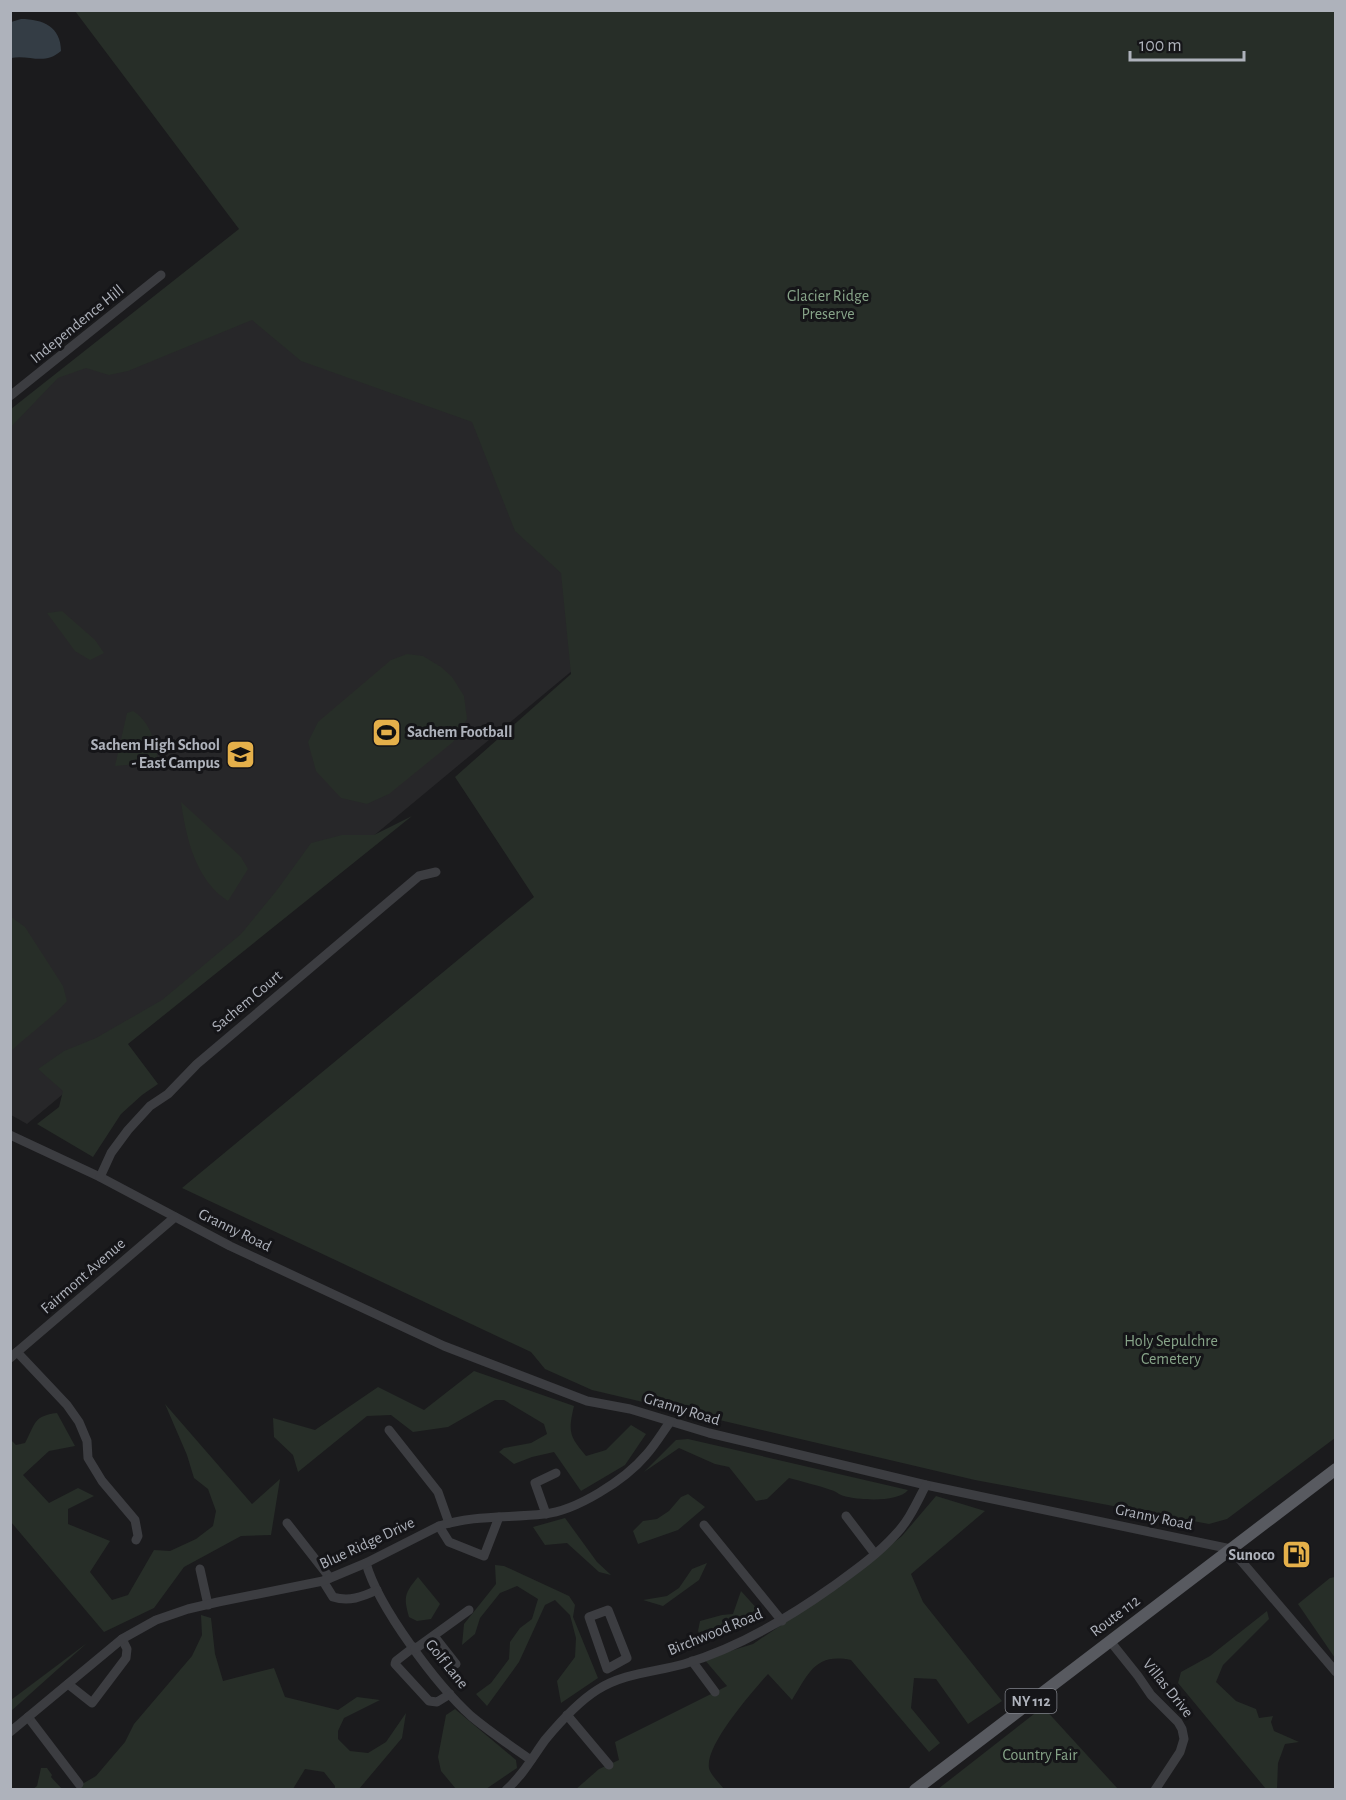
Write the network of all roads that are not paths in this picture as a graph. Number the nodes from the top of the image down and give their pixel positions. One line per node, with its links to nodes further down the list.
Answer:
1 (161, 275): 2 (street, Independence Hill)
2 (10, 396)
3 (436, 872): 5 (street, Sachem Court)
4 (10, 1135): 5 (street, Granny Road)
5 (100, 1177): 6 (street, Granny Road)
6 (175, 1217): 7 (street, Fairmont Avenue); 8 (street, Granny Road)
7 (14, 1355): 20 (street)
8 (670, 1422): 12 (street, Granny Road); 13 (street, Blue Ridge Drive)
9 (388, 1430): 17 (street)
10 (1335, 1469): 21 (main road, Route 112 / NY 112)
11 (556, 1473): 13 (street)
12 (926, 1485): 21 (street, Granny Road); 22 (street, Birchwood Road)
13 (546, 1514): 15 (street, Blue Ridge Drive)
14 (846, 1516): 22 (street)
15 (499, 1517): 17 (street, Blue Ridge Drive); 19 (street)
16 (287, 1523): 25 (street)
17 (449, 1523): 19 (street, Blue Ridge Drive)
18 (704, 1525): 29 (street)
19 (439, 1526): 23 (street, Blue Ridge Drive)
20 (136, 1540)
21 (1231, 1549): 32 (main road, Route 112 / NY 112); 37 (street)
22 (875, 1554): 29 (street, Birchwood Road)
23 (366, 1563): 25 (street, Blue Ridge Drive); 26 (street, Golf Lane)
24 (200, 1569): 27 (street)
25 (327, 1579): 26 (street); 27 (street, Blue Ridge Drive)
26 (377, 1590): 33 (street, Golf Lane)
27 (208, 1605): 31 (street, Blue Ridge Drive)
28 (469, 1610): 30 (street)
29 (782, 1621): 34 (street, Birchwood Road)
30 (434, 1635): 33 (street); 35 (street)
31 (122, 1639): 39 (street, Blue Ridge Drive); 39 (street)
32 (1110, 1641): 49 (main road, Route 112 / NY 112); 50 (street, Villas Drive)
33 (414, 1648): 41 (street, Golf Lane); 41 (street)
34 (692, 1661): 38 (street, Birchwood Road); 40 (street)
35 (456, 1664)
36 (607, 1668): 36 (street); 38 (street)
37 (1335, 1672)
38 (611, 1683): 42 (street, Birchwood Road)
39 (68, 1684): 43 (street, Blue Ridge Drive)
40 (715, 1692)
41 (450, 1694): 45 (street, Golf Lane)
42 (567, 1715): 45 (street, Birchwood Road); 46 (street)
43 (28, 1717): 44 (street, Blue Ridge Drive); 47 (street)
44 (10, 1732)
45 (531, 1760): 48 (street, Birchwood Road)
46 (609, 1766)
47 (79, 1784)
48 (506, 1790)
49 (915, 1790)
50 (1155, 1790)

